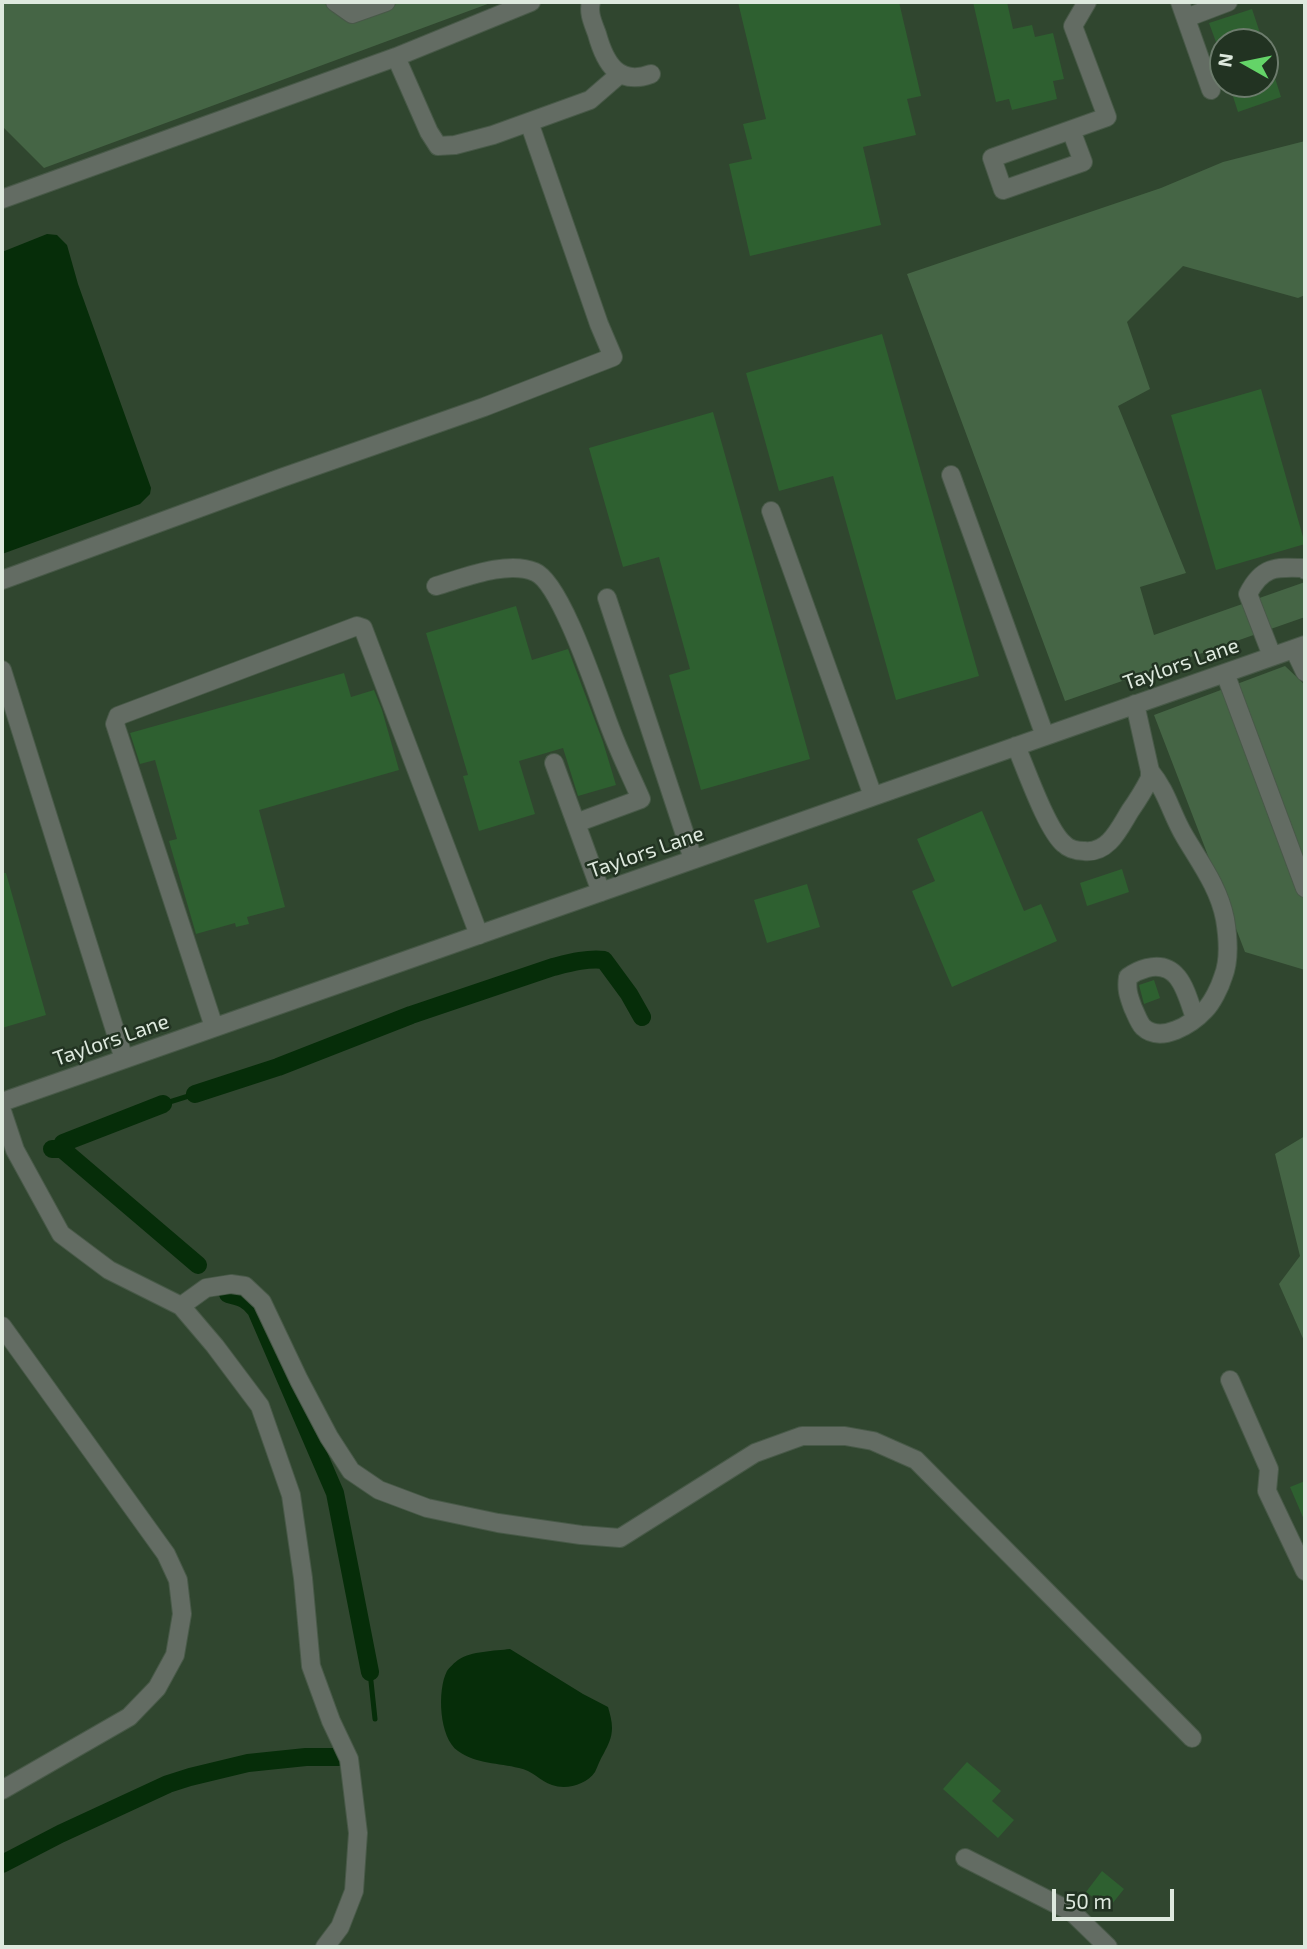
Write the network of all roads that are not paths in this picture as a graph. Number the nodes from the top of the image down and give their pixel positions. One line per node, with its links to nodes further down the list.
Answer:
1 (335, 2): 2 (street)
2 (386, 2)
3 (531, 2): 8 (street)
4 (1087, 2): 13 (street)
5 (1228, 2): 7 (street)
6 (589, 4): 9 (street)
7 (1183, 10): 11 (street)
8 (396, 57): 12 (street); 14 (street)
9 (620, 74): 10 (street); 12 (street)
10 (651, 74)
11 (1209, 84)
12 (529, 122): 18 (street)
13 (1071, 130): 13 (street)
14 (2, 199)
15 (951, 475): 27 (street)
16 (771, 512): 31 (street)
17 (1305, 570): 22 (street)
18 (2, 580)
19 (436, 586): 32 (street)
20 (607, 598): 33 (street)
21 (1300, 647): 22 (street, Taylors Lane); 25 (street)
22 (1272, 656): 24 (street, Taylors Lane)
23 (2, 670): 39 (street)
24 (1225, 673): 26 (street, Taylors Lane); 34 (street)
25 (1305, 673)
26 (1135, 704): 27 (street, Taylors Lane); 30 (street)
27 (1045, 736): 28 (street, Taylors Lane)
28 (1016, 746): 30 (street); 31 (street, Taylors Lane)
29 (554, 763): 32 (street)
30 (1150, 771): 37 (street)
31 (873, 796): 33 (street, Taylors Lane)
32 (576, 823): 35 (street)
33 (693, 859): 35 (street, Taylors Lane)
34 (1305, 888)
35 (601, 892): 36 (street, Taylors Lane)
36 (479, 935): 38 (street, Taylors Lane); 38 (street)
37 (1195, 1018)
38 (214, 1027): 39 (street, Taylors Lane)
39 (124, 1059): 40 (street, Taylors Lane)
40 (2, 1102)
41 (2, 1111): 42 (street)
42 (181, 1306): 46 (street); 49 (street)
43 (2, 1326): 47 (street)
44 (1230, 1380): 45 (street)
45 (1305, 1571)
46 (1192, 1738)
47 (2, 1790)
48 (965, 1858): 50 (street)
49 (324, 1947)
50 (1108, 1947)

